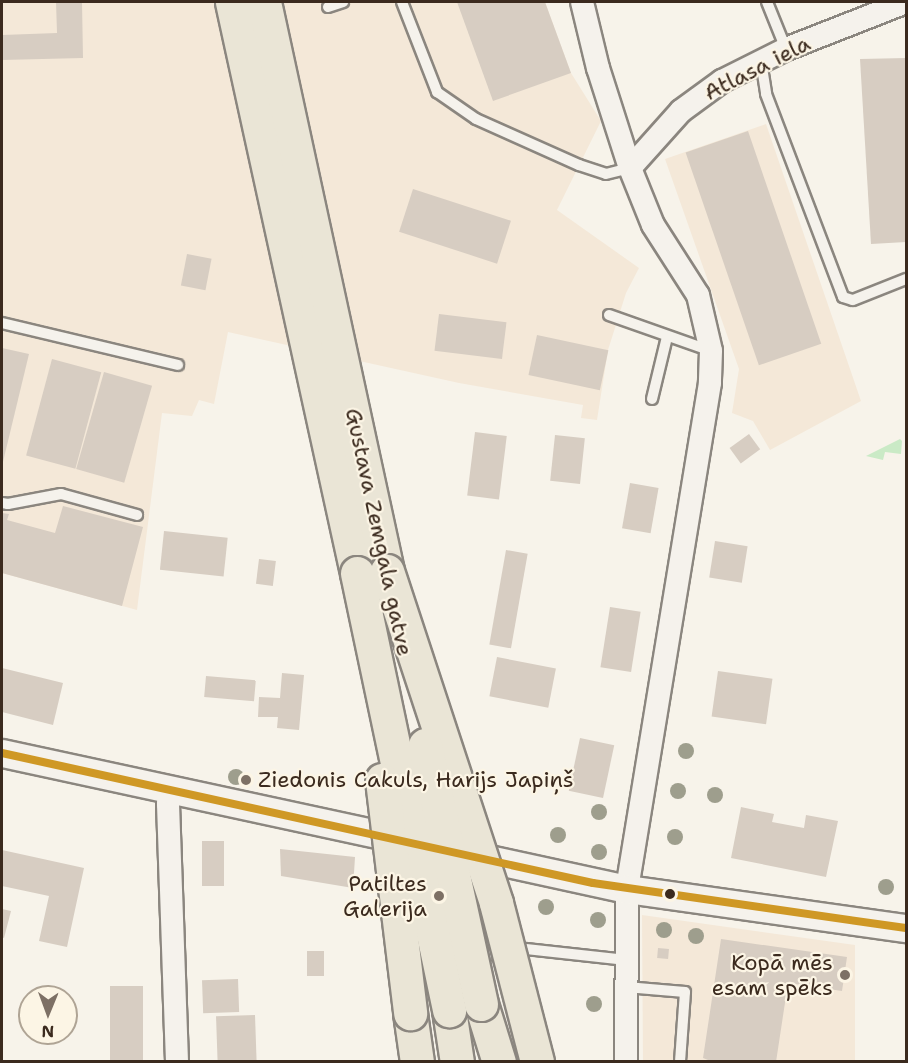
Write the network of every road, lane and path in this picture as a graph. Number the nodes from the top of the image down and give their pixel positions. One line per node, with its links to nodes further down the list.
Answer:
1 (232, 2): 21 (main road, Gustava Zemgala gatve)
2 (264, 2): 21 (main road, Gustava Zemgala gatve)
3 (343, 2): 8 (lane)
4 (402, 2): 11 (lane)
5 (582, 2): 11 (street)
6 (767, 2): 9 (lane)
7 (906, 2): 9 (street, Atlasa iela)
8 (328, 7)
9 (786, 49): 10 (street, Atlasa iela)
10 (761, 61): 11 (street, Atlasa iela); 12 (lane)
11 (630, 168): 16 (street)
12 (906, 279)
13 (609, 315): 15 (lane)
14 (2, 323): 17 (lane)
15 (667, 337): 16 (lane); 18 (lane)
16 (711, 351): 24 (street)
17 (178, 365)
18 (652, 399)
19 (2, 502): 20 (lane)
20 (136, 515)
21 (372, 572): 30 (main road, bridge); 31 (main road, Gustava Zemgala gatve, bridge); 32 (main road, Gustava Zemgala gatve, bridge); 33 (main road, bridge)
22 (2, 753): 23 (street)
23 (170, 791): 24 (street); 29 (street)
24 (627, 889): 25 (street); 26 (street)
25 (906, 928)
26 (626, 960): 27 (lane); 28 (street)
27 (391, 978)
28 (626, 987): 34 (street); 35 (lane)
29 (177, 1062)
30 (417, 1062)
31 (457, 1062)
32 (499, 1062)
33 (537, 1062)
34 (626, 1062)
35 (680, 1062)

